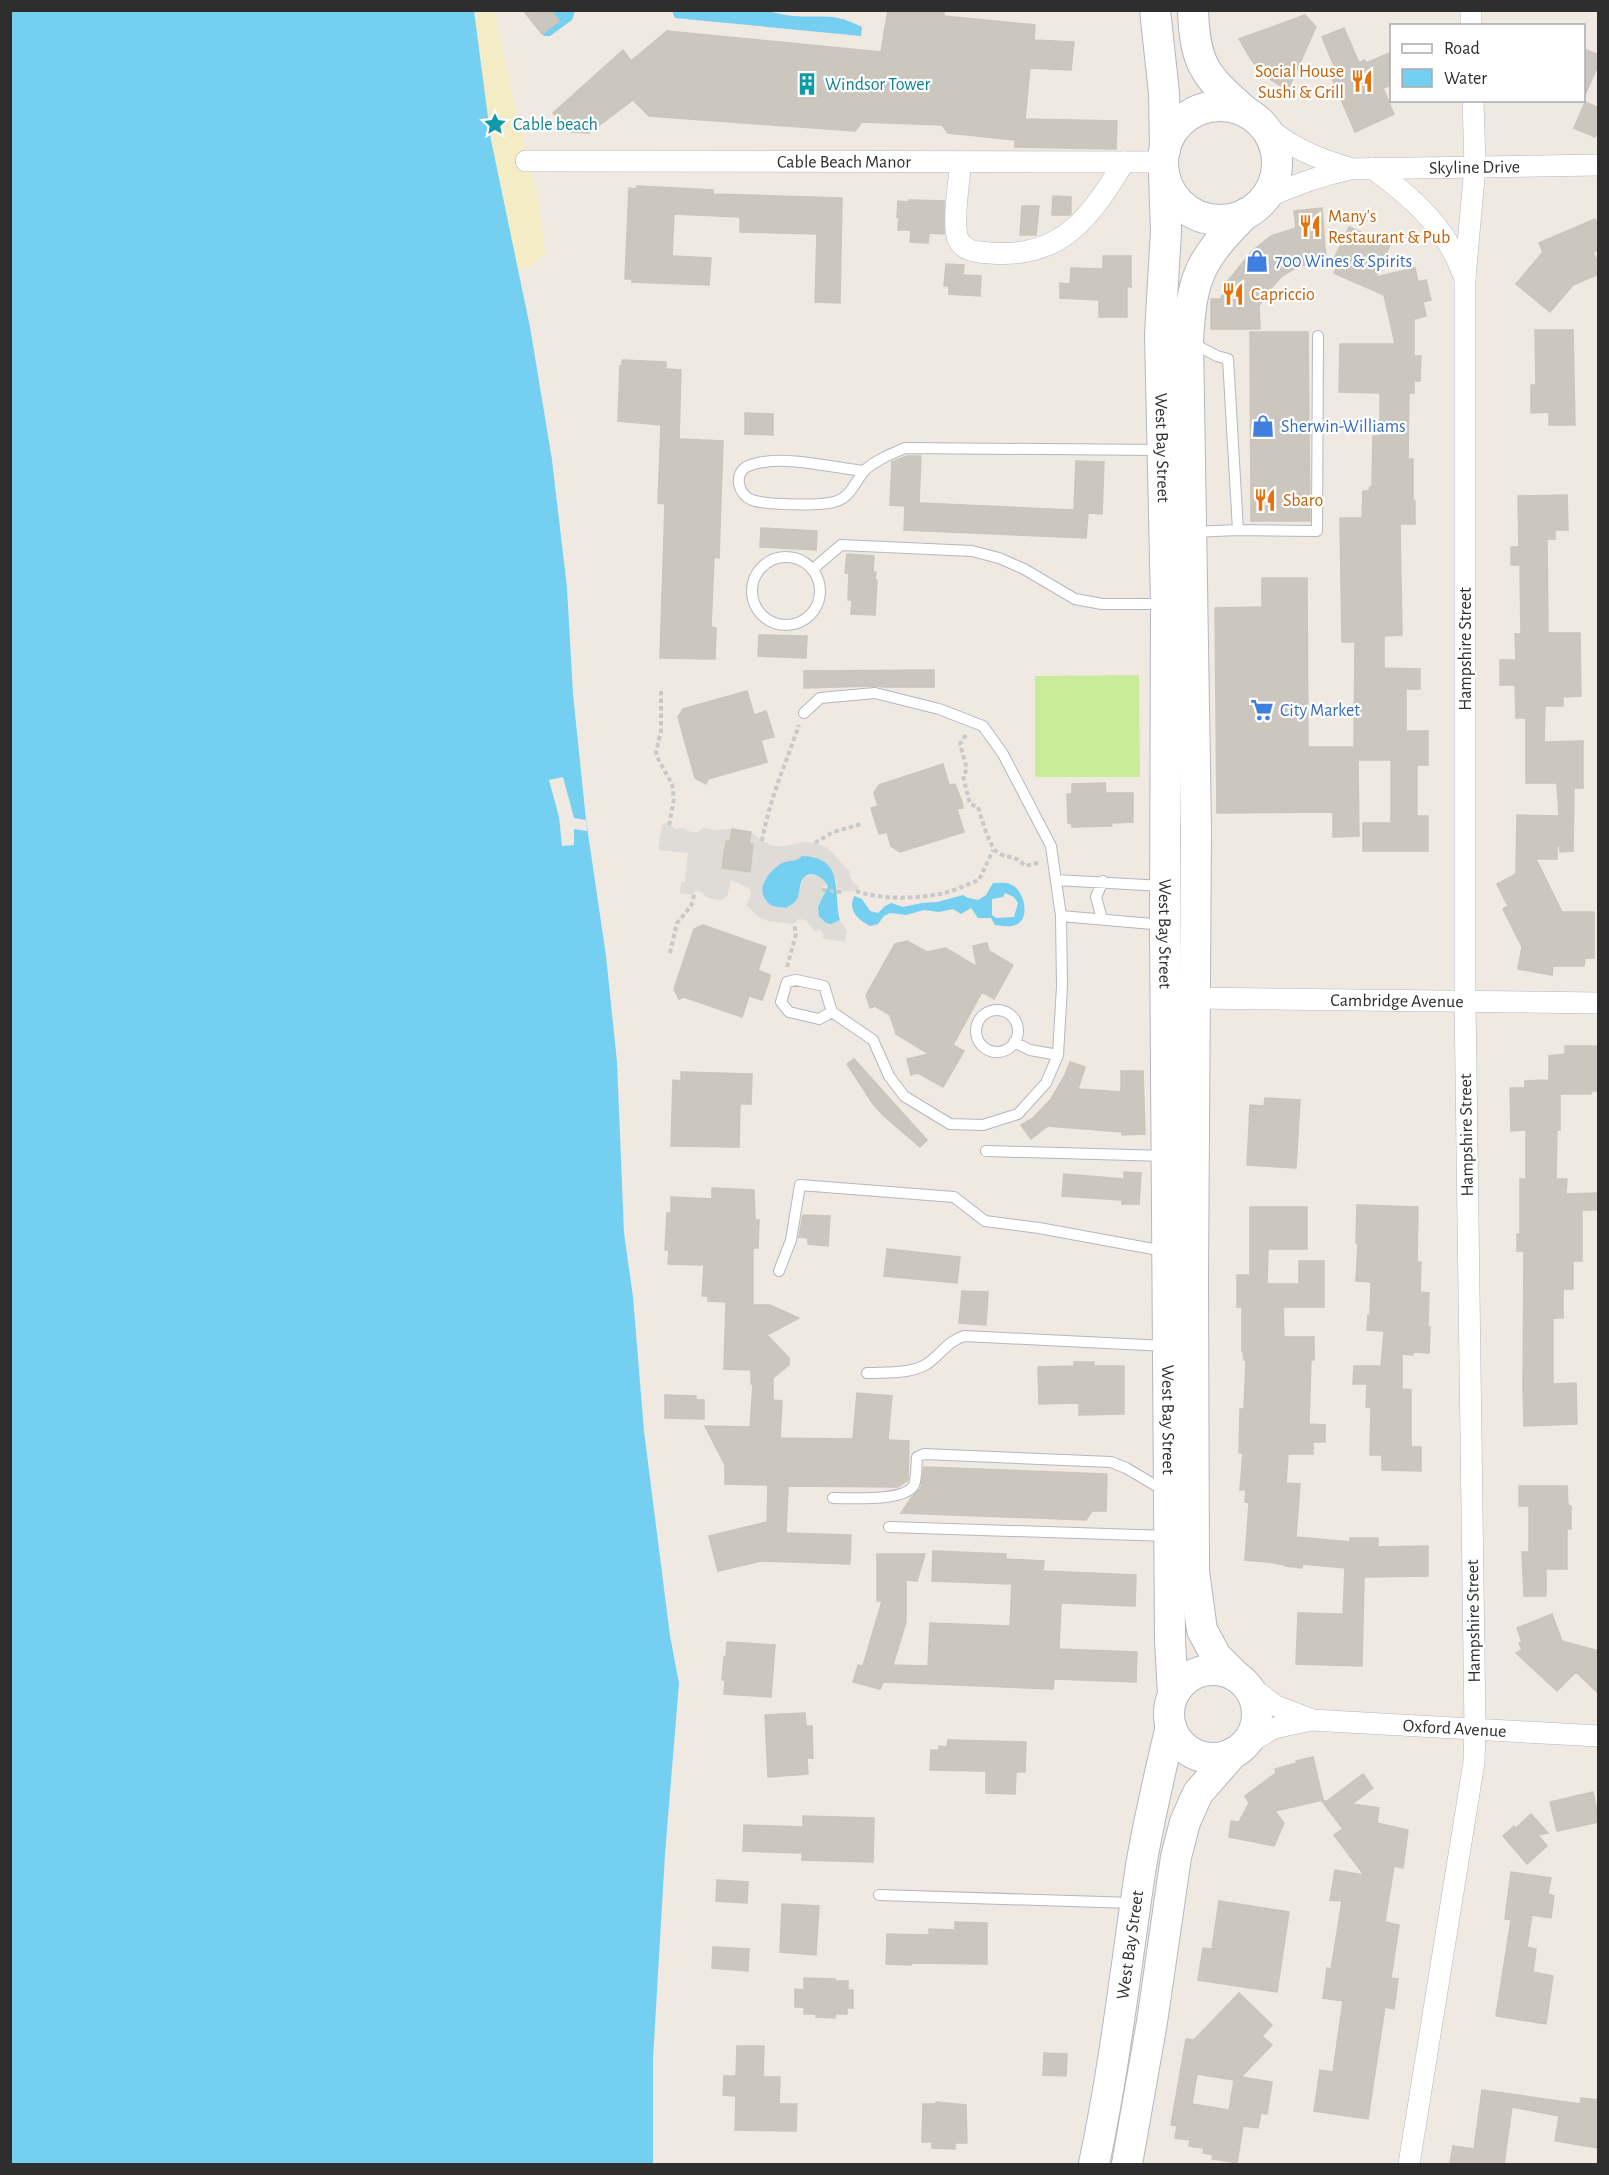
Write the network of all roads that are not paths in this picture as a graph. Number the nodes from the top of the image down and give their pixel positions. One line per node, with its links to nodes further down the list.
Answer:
1 (1155, 10): 8 (main road, West Bay Street)
2 (1193, 10): 4 (main road)
3 (1473, 102): 10 (street, Hampshire Street)
4 (1252, 117): 8 (main road); 12 (street, Skyline Drive); 13 (main road)
5 (526, 160): 6 (street, Cable Beach Manor)
6 (961, 162): 7 (street, Cable Beach Manor); 7 (street)
7 (1124, 162): 8 (street, Cable Beach Manor)
8 (1164, 162): 13 (main road); 17 (main road, West Bay Street)
9 (1599, 165): 10 (street, Skyline Drive)
10 (1475, 166): 11 (street, Skyline Drive); 14 (street, Hampshire Street)
11 (1372, 168): 12 (street, Skyline Drive); 14 (street)
12 (1350, 169): 13 (street, Skyline Drive)
13 (1253, 207): 16 (main road, West Bay Street)
14 (1465, 278): 31 (street, Hampshire Street)
15 (1317, 336): 19 (lane)
16 (1188, 340): 19 (lane); 20 (main road, West Bay Street)
17 (1161, 450): 18 (lane); 22 (main road, West Bay Street)
18 (864, 471): 18 (lane)
19 (1238, 530): 20 (lane)
20 (1191, 532): 30 (main road, West Bay Street)
21 (813, 569): 21 (lane); 22 (lane)
22 (1166, 604): 26 (main road, West Bay Street)
23 (804, 713): 24 (lane)
24 (1056, 880): 25 (lane); 27 (lane)
25 (1103, 881): 26 (lane); 28 (lane)
26 (1165, 886): 29 (main road, West Bay Street)
27 (1061, 916): 28 (lane); 35 (lane)
28 (1102, 919): 29 (lane)
29 (1165, 925): 37 (main road, West Bay Street)
30 (1196, 998): 31 (street, Cambridge Avenue); 46 (main road, West Bay Street)
31 (1465, 1001): 32 (street, Cambridge Avenue); 50 (street, Hampshire Street)
32 (1599, 1003)
33 (832, 1012): 33 (lane); 35 (lane)
34 (1014, 1042): 35 (lane)
35 (1058, 1055)
36 (986, 1151): 37 (lane)
37 (1167, 1156): 38 (main road, West Bay Street)
38 (1167, 1252): 39 (lane); 40 (main road, West Bay Street)
39 (779, 1271)
40 (1168, 1346): 41 (lane); 42 (main road, West Bay Street)
41 (867, 1373)
42 (1169, 1493): 43 (lane); 45 (main road, West Bay Street)
43 (833, 1498)
44 (889, 1527): 45 (lane)
45 (1169, 1536): 47 (main road, West Bay Street)
46 (1242, 1680): 47 (main road); 48 (street, Oxford Avenue); 52 (main road)
47 (1173, 1695): 49 (main road)
48 (1311, 1720): 50 (street, Oxford Avenue); 52 (street, Oxford Avenue)
49 (1171, 1726): 52 (main road); 54 (main road, West Bay Street)
50 (1475, 1729): 51 (street, Oxford Avenue); 57 (street, Hampshire Street)
51 (1599, 1736)
52 (1237, 1750): 56 (main road, West Bay Street)
53 (879, 1895): 54 (lane)
54 (1136, 1903): 55 (main road, West Bay Street)
55 (1094, 2164)
56 (1127, 2164)
57 (1409, 2164)

